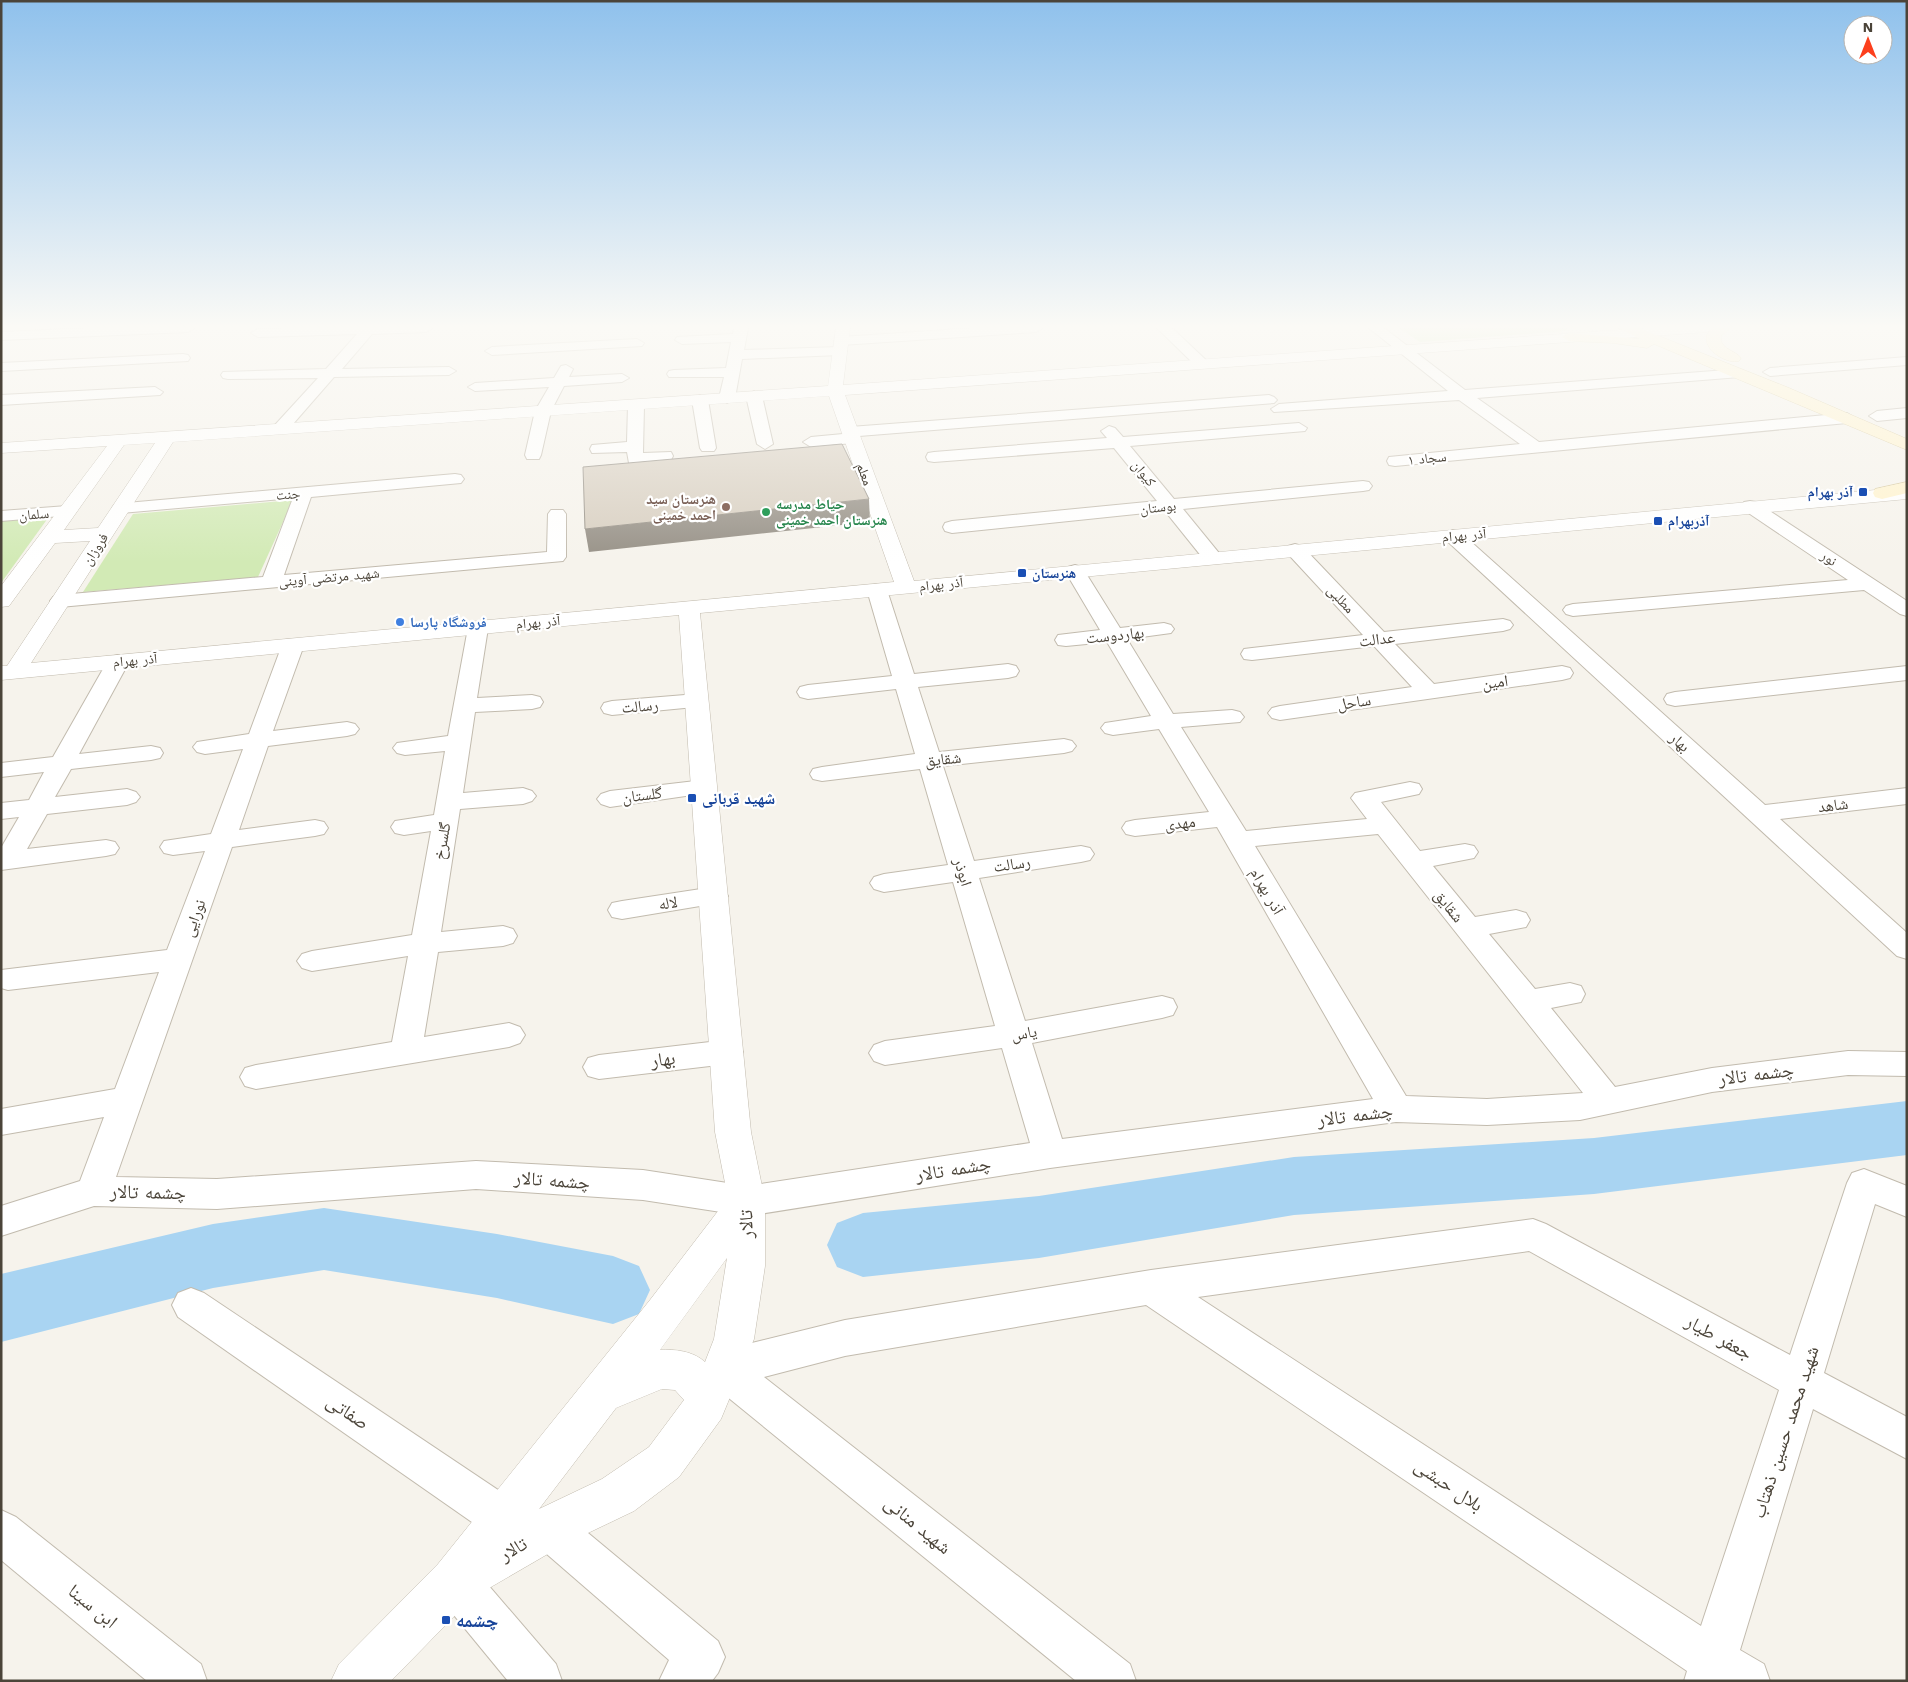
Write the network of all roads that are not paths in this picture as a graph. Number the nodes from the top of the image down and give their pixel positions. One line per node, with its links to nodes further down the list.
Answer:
1 (300, 406): 18 (street)
2 (546, 406): 12 (street)
3 (613, 406): 12 (street)
4 (636, 406): 26 (street)
5 (701, 406): 30 (street)
6 (756, 406): 24 (street)
7 (841, 406): 20 (street, معلم)
8 (1217, 406): 13 (street)
9 (1478, 406): 28 (street)
10 (1822, 406): 16 (main road)
11 (1854, 406): 15 (main road)
12 (543, 411): 18 (street); 32 (street)
13 (1091, 412): 20 (street); 21 (street, کیوان)
14 (1907, 413): 15 (street)
15 (1877, 416): 19 (main road)
16 (1847, 418): 27 (main road); 28 (street, سجاد ۱)
17 (1299, 428): 21 (street)
18 (280, 429): 23 (street)
19 (1907, 429)
20 (851, 435): 22 (street); 56 (street, معلم)
21 (1118, 441): 34 (street); 41 (street, کیوان)
22 (811, 442)
23 (162, 443): 25 (street); 43 (street, فروزان)
24 (765, 444)
25 (115, 446): 29 (street); 44 (street)
26 (635, 446): 31 (street); 33 (street)
27 (1907, 446)
28 (1535, 447): 35 (street, سجاد ۱)
29 (1, 448)
30 (708, 448)
31 (598, 449)
32 (533, 455)
33 (664, 456)
34 (934, 457)
35 (1395, 461)
36 (455, 479): 39 (street, جنت)
37 (1363, 486): 41 (street, بوستان)
38 (1907, 491): 40 (main road)
39 (304, 492): 43 (street, جنت); 54 (street)
40 (1882, 494): 42 (street, آذر بهرام)
41 (1170, 506): 47 (street, بوستان); 52 (street, کیوان)
42 (1750, 506): 49 (street, آذر بهرام); 55 (street, نور)
43 (121, 508): 48 (street, فروزان)
44 (67, 512): 46 (street, سلمان); 50 (street)
45 (557, 514): 54 (street, شهید مرتضی آوینی)
46 (1, 516)
47 (952, 527)
48 (104, 534): 50 (street); 59 (street, فروزان)
49 (1453, 536): 51 (street, آذر بهرام); 108 (street, بهار)
50 (48, 537): 58 (street)
51 (1295, 550): 52 (street, آذر بهرام); 67 (street, مطلبی)
52 (1213, 558): 53 (street, آذر بهرام)
53 (1075, 571): 56 (street, آذر بهرام); 66 (street, آذر بهرام)
54 (272, 583): 59 (street, شهید مرتضی آوینی)
55 (1868, 584): 61 (street); 62 (street, نور)
56 (906, 588): 57 (street, آذر بهرام)
57 (877, 590): 60 (street, آذر بهرام); 76 (street, ابوذر)
58 (1, 601)
59 (60, 601): 72 (street, فروزان)
60 (689, 608): 64 (street, آذر بهرام); 80 (street)
61 (1573, 610)
62 (1907, 610)
63 (1503, 625): 67 (street, عدالت)
64 (478, 628): 69 (street, آذر بهرام); 82 (street, گلسرخ)
65 (1164, 629): 66 (street, بهاردوست)
66 (1114, 634): 68 (street, بهاردوست); 86 (street, آذر بهرام)
67 (1378, 639): 70 (street, عدالت); 77 (street, مطلبی)
68 (1066, 640)
69 (293, 646): 71 (street, آذر بهرام); 89 (street, نورایی)
70 (1252, 654)
71 (118, 662): 72 (street, آذر بهرام); 96 (street)
72 (6, 669)
73 (1008, 671): 76 (street)
74 (1907, 673): 79 (street)
75 (1562, 674): 77 (street, امین)
76 (904, 680): 78 (street); 95 (street, ابوذر)
77 (1428, 691): 84 (street, ساحل)
78 (808, 692)
79 (1675, 699)
80 (697, 701): 83 (street, رسالت); 99 (street)
81 (532, 702): 82 (street)
82 (465, 706): 90 (street, گلسرخ)
83 (612, 708)
84 (1280, 714)
85 (1232, 716): 86 (street)
86 (1166, 721): 87 (street); 113 (street, آذر بهرام)
87 (1113, 728)
88 (347, 729): 89 (street)
89 (258, 740): 92 (street); 114 (street, نورایی)
90 (459, 742): 93 (street); 107 (street, گلسرخ)
91 (1064, 746): 95 (street, شقایق)
92 (206, 747)
93 (405, 748)
94 (151, 753): 96 (street)
95 (929, 760): 98 (street, شقایق); 121 (street, ابوذر)
96 (62, 762): 97 (street); 105 (street)
97 (1, 770)
98 (822, 774)
99 (704, 787): 104 (street, گلستان); 123 (street)
100 (1410, 789): 109 (street, شقایق)
101 (522, 796): 107 (street)
102 (1907, 796): 108 (street, شاهد)
103 (127, 797): 105 (street)
104 (610, 799)
105 (38, 807): 106 (street); 119 (street)
106 (1, 811)
107 (447, 812): 110 (street); 128 (street, گلسرخ)
108 (1759, 814): 129 (street, بهار)
109 (1385, 825): 113 (street); 120 (street, شقایق)
110 (404, 827)
111 (315, 828): 114 (street)
112 (1135, 828): 113 (street, مهدی)
113 (1231, 829): 146 (street, آذر بهرام)
114 (222, 841): 115 (street); 130 (street, نورایی)
115 (173, 847)
116 (106, 848): 119 (street)
117 (1465, 852): 120 (street)
118 (1081, 854): 121 (street, رسالت)
119 (5, 860)
120 (1413, 861): 126 (street, شقایق)
121 (962, 870): 122 (street, رسالت); 137 (street, ابوذر)
122 (884, 883)
123 (714, 896): 124 (street, لاله); 138 (street)
124 (622, 910)
125 (1516, 920): 126 (street)
126 (1467, 928): 134 (street, شقایق)
127 (503, 936): 128 (street)
128 (425, 944): 131 (street); 139 (street, گلسرخ)
129 (1907, 949)
130 (179, 959): 132 (street); 144 (street, نورایی)
131 (312, 961)
132 (8, 979)
133 (1570, 994): 134 (street)
134 (1526, 1002): 145 (street, شقایق)
135 (1162, 1007): 137 (street, یاس)
136 (509, 1035): 139 (street)
137 (1013, 1035): 140 (street, یاس); 148 (street, ابوذر)
138 (727, 1052): 142 (street, بهار); 150 (street)
139 (406, 1053): 143 (street)
140 (885, 1053)
141 (1907, 1064): 145 (street, چشمه تالار)
142 (599, 1067)
143 (256, 1077)
144 (127, 1100): 147 (street); 149 (street, نورایی)
145 (1608, 1101): 146 (street, چشمه تالار)
146 (1396, 1109): 148 (street, چشمه تالار)
147 (1, 1122)
148 (1050, 1154): 150 (street, چشمه تالار)
149 (94, 1191): 150 (street, چشمه تالار); 152 (street, چشمه تالار)
150 (747, 1201): 156 (street, تالار); 157 (street, تالار)
151 (1907, 1202): 155 (street, شهید محمد حسین ذهتاب)
152 (1, 1221)
153 (1151, 1287): 155 (street, جعفر طیار); 156 (street); 163 (street, بلال حبشی)
154 (191, 1305): 159 (street, صفاتی)
155 (1801, 1382): 158 (street, جعفر طیار); 163 (street, شهید محمد حسین ذهتاب)
156 (715, 1387): 157 (street); 160 (street, تالار); 168 (street, شهید منانی)
157 (602, 1393): 159 (street, تالار)
158 (1907, 1438)
159 (504, 1519): 162 (street, تالار)
160 (549, 1528): 162 (street, تالار); 167 (street)
161 (1, 1532): 164 (street, ابن سینا)
162 (456, 1581): 165 (street, تالار); 166 (street)
163 (1722, 1674)
164 (184, 1681)
165 (356, 1681)
166 (539, 1681)
167 (682, 1681)
168 (1113, 1681)

